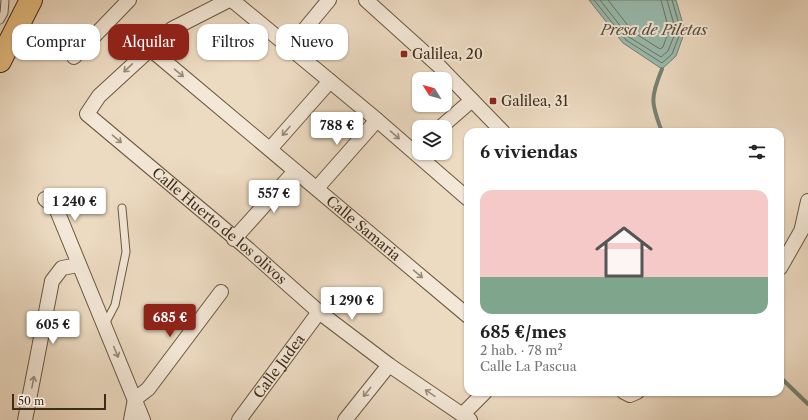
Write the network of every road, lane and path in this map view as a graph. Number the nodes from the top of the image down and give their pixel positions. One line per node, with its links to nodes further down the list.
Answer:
1 (5, 0): 8 (lane)
2 (31, 0): 16 (main road)
3 (129, 0): 11 (street)
4 (229, 0): 9 (street)
5 (232, 0): 12 (street)
6 (329, 0): 10 (street)
7 (366, 0): 18 (street)
8 (0, 20)
9 (182, 24)
10 (309, 24)
11 (100, 31)
12 (276, 36)
13 (136, 60): 32 (street, Calle Huerto de los olivos, one-way to 32)
14 (163, 60): 23 (street, Calle Samaria, one-way to 23)
15 (305, 60): 17 (street)
16 (0, 61)
17 (330, 81): 19 (street); 23 (street, one-way to 23)
18 (472, 100): 20 (street); 21 (street)
19 (377, 120): 22 (street, one-way to 22); 26 (street)
20 (449, 120)
21 (499, 128)
22 (412, 146)
23 (270, 149): 25 (street, Calle Samaria)
24 (427, 160): 27 (street)
25 (295, 171): 26 (street, Calle Samaria); 32 (street)
26 (317, 188): 37 (street, Calle Samaria, one-way to 37)
27 (464, 195)
28 (45, 199): 34 (street)
29 (808, 201): 31 (street)
30 (122, 208): 38 (lane)
31 (805, 224): 33 (street)
32 (234, 239): 36 (street, Calle Huerto de los olivos)
33 (784, 261)
34 (78, 265): 38 (street); 43 (street, one-way to 34)
35 (221, 292): 41 (street)
36 (319, 312): 39 (street, Calle Huerto de los olivos); 46 (street, Calle Judea)
37 (464, 313)
38 (104, 326): 41 (street, one-way to 41)
39 (389, 365): 42 (street, Calle Huerto de los olivos, one-way to 39); 47 (street, one-way to 47)
40 (482, 396): 42 (street)
41 (135, 399): 44 (street); 45 (street)
42 (466, 417)
43 (25, 420)
44 (131, 420)
45 (143, 420)
46 (239, 420)
47 (345, 420)

